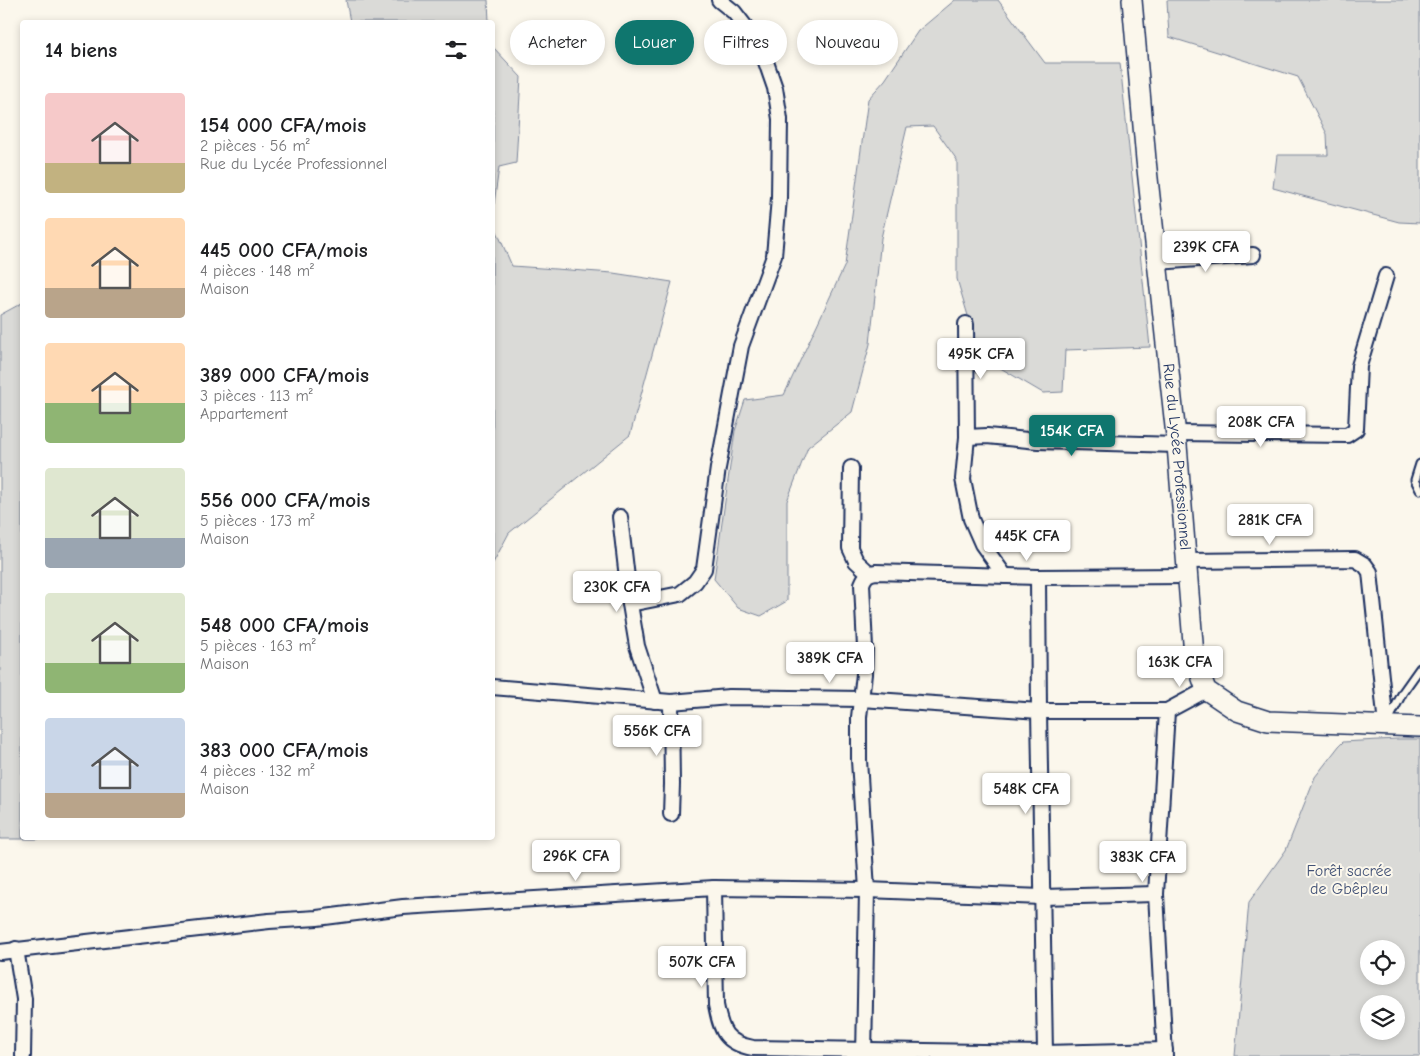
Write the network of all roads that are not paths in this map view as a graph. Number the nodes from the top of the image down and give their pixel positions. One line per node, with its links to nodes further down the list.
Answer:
1 (720, 0): 17 (street)
2 (1132, 0): 4 (main road, Rue du Lycée Professionnel)
3 (1253, 255): 4 (street)
4 (1157, 262): 8 (main road, Rue du Lycée Professionnel)
5 (1386, 276): 8 (street)
6 (966, 324): 7 (street)
7 (967, 437): 8 (street); 15 (street)
8 (1176, 439): 13 (main road, Rue du Lycée Professionnel)
9 (1420, 464): 11 (lane)
10 (852, 468): 14 (street)
11 (1420, 490)
12 (620, 517): 17 (street)
13 (1187, 569): 16 (street); 20 (main road, Rue du Lycée Professionnel); 26 (street)
14 (869, 573): 15 (street); 21 (street)
15 (1005, 576): 16 (street)
16 (1038, 577): 24 (street)
17 (630, 604): 22 (street)
18 (1420, 668): 26 (lane)
19 (495, 687): 22 (street)
20 (1206, 690): 25 (street); 26 (main road)
21 (861, 699): 23 (street); 24 (street); 30 (street)
22 (655, 700): 23 (street)
23 (671, 702): 28 (street)
24 (1039, 710): 25 (street); 32 (street)
25 (1167, 712): 31 (street)
26 (1386, 725): 27 (main road)
27 (1420, 727)
28 (670, 814)
29 (714, 888): 30 (street); 33 (street); 35 (street)
30 (867, 890): 32 (street); 35 (street)
31 (1156, 894): 32 (street); 37 (street)
32 (1042, 897): 36 (street)
33 (16, 949): 34 (street); 38 (street)
34 (0, 952)
35 (864, 1053): 36 (street)
36 (1045, 1053): 37 (street)
37 (1165, 1053)
38 (23, 1056)

